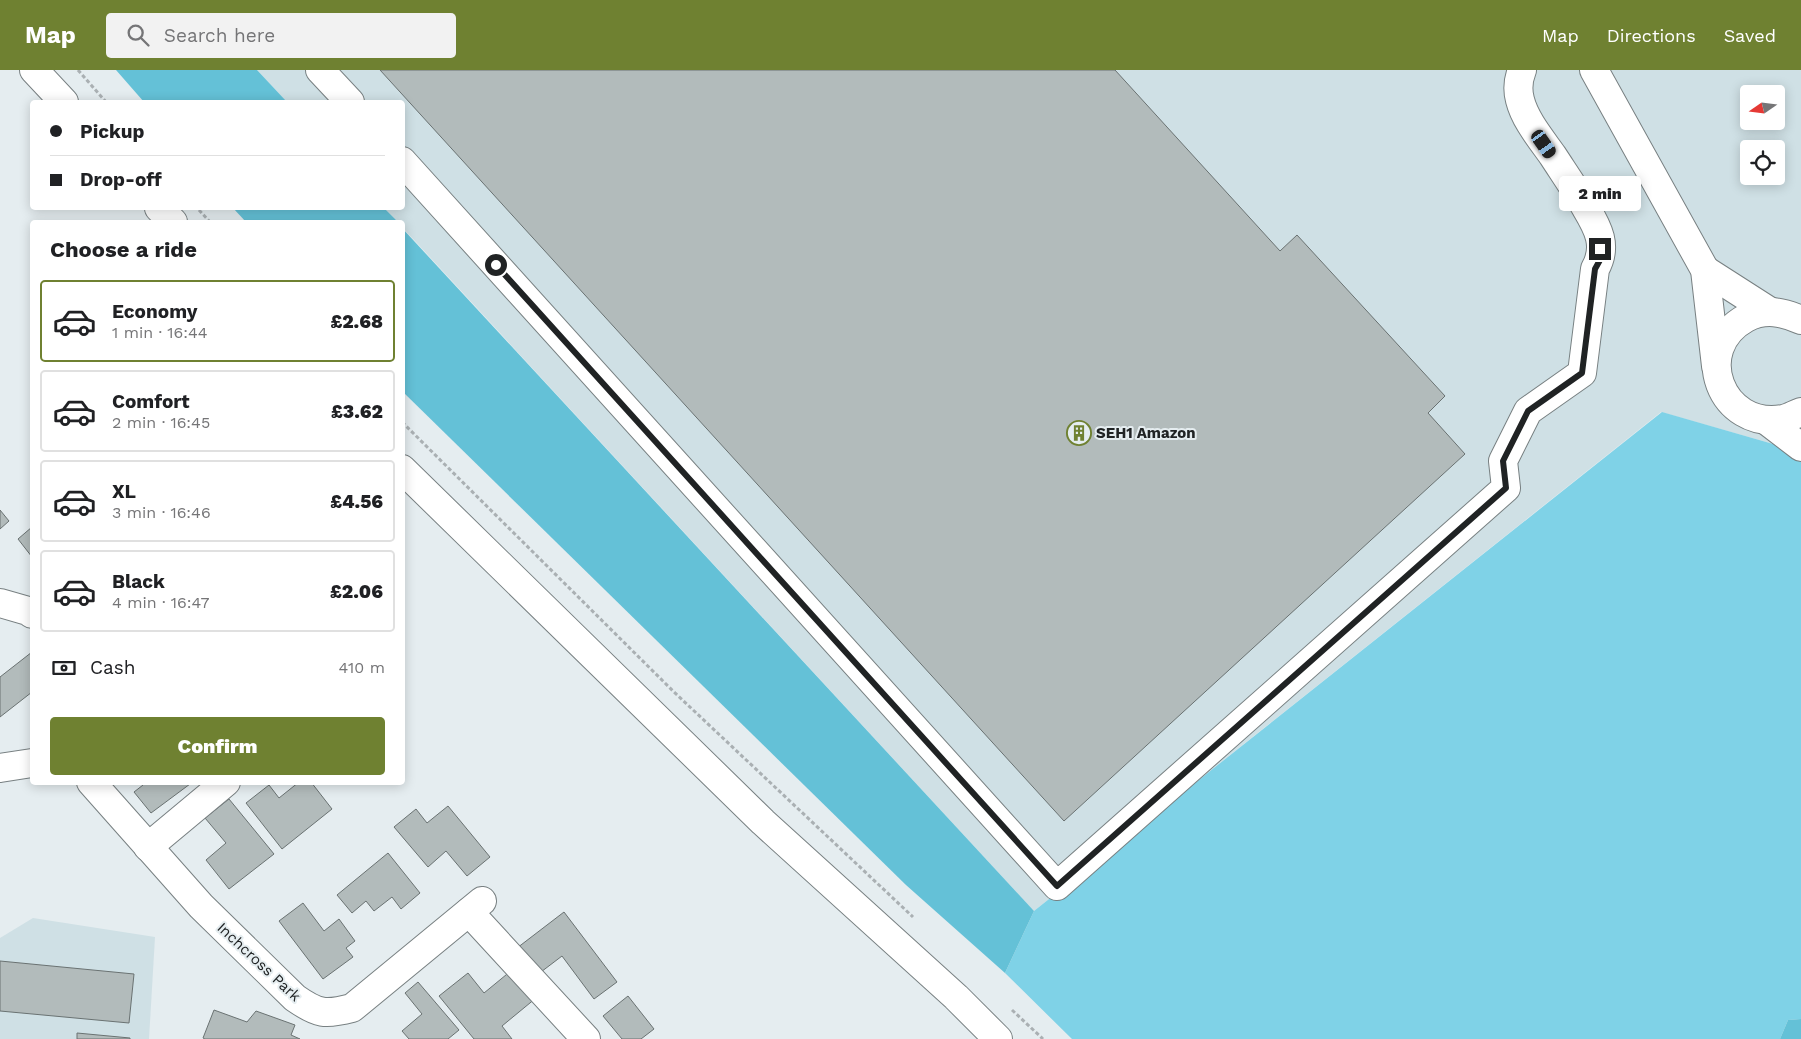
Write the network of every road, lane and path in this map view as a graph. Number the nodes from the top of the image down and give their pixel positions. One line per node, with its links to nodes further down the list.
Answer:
1 (34, 70): 6 (street)
2 (78, 70): 7 (path)
3 (320, 70): 8 (street)
4 (1522, 70): 9 (street)
5 (1594, 70): 14 (street)
6 (62, 100)
7 (104, 100)
8 (348, 100)
9 (405, 164)
10 (161, 210): 12 (street)
11 (199, 210): 13 (path)
12 (171, 220)
13 (208, 220)
14 (1705, 270): 15 (street); 16 (street)
15 (1790, 312): 16 (street)
16 (1716, 366): 18 (street)
17 (1801, 412): 18 (street)
18 (1767, 421): 20 (street)
19 (405, 425): 29 (path)
20 (1801, 448)
21 (405, 471): 32 (street)
22 (0, 603): 23 (street)
23 (30, 612)
24 (30, 763): 25 (street)
25 (0, 768)
26 (94, 785): 28 (street, Inchcross Park)
27 (222, 785): 28 (street)
28 (148, 847): 31 (street, Inchcross Park)
29 (920, 924)
30 (1007, 1005): 33 (path)
31 (586, 1039)
32 (998, 1039)
33 (1043, 1039)

